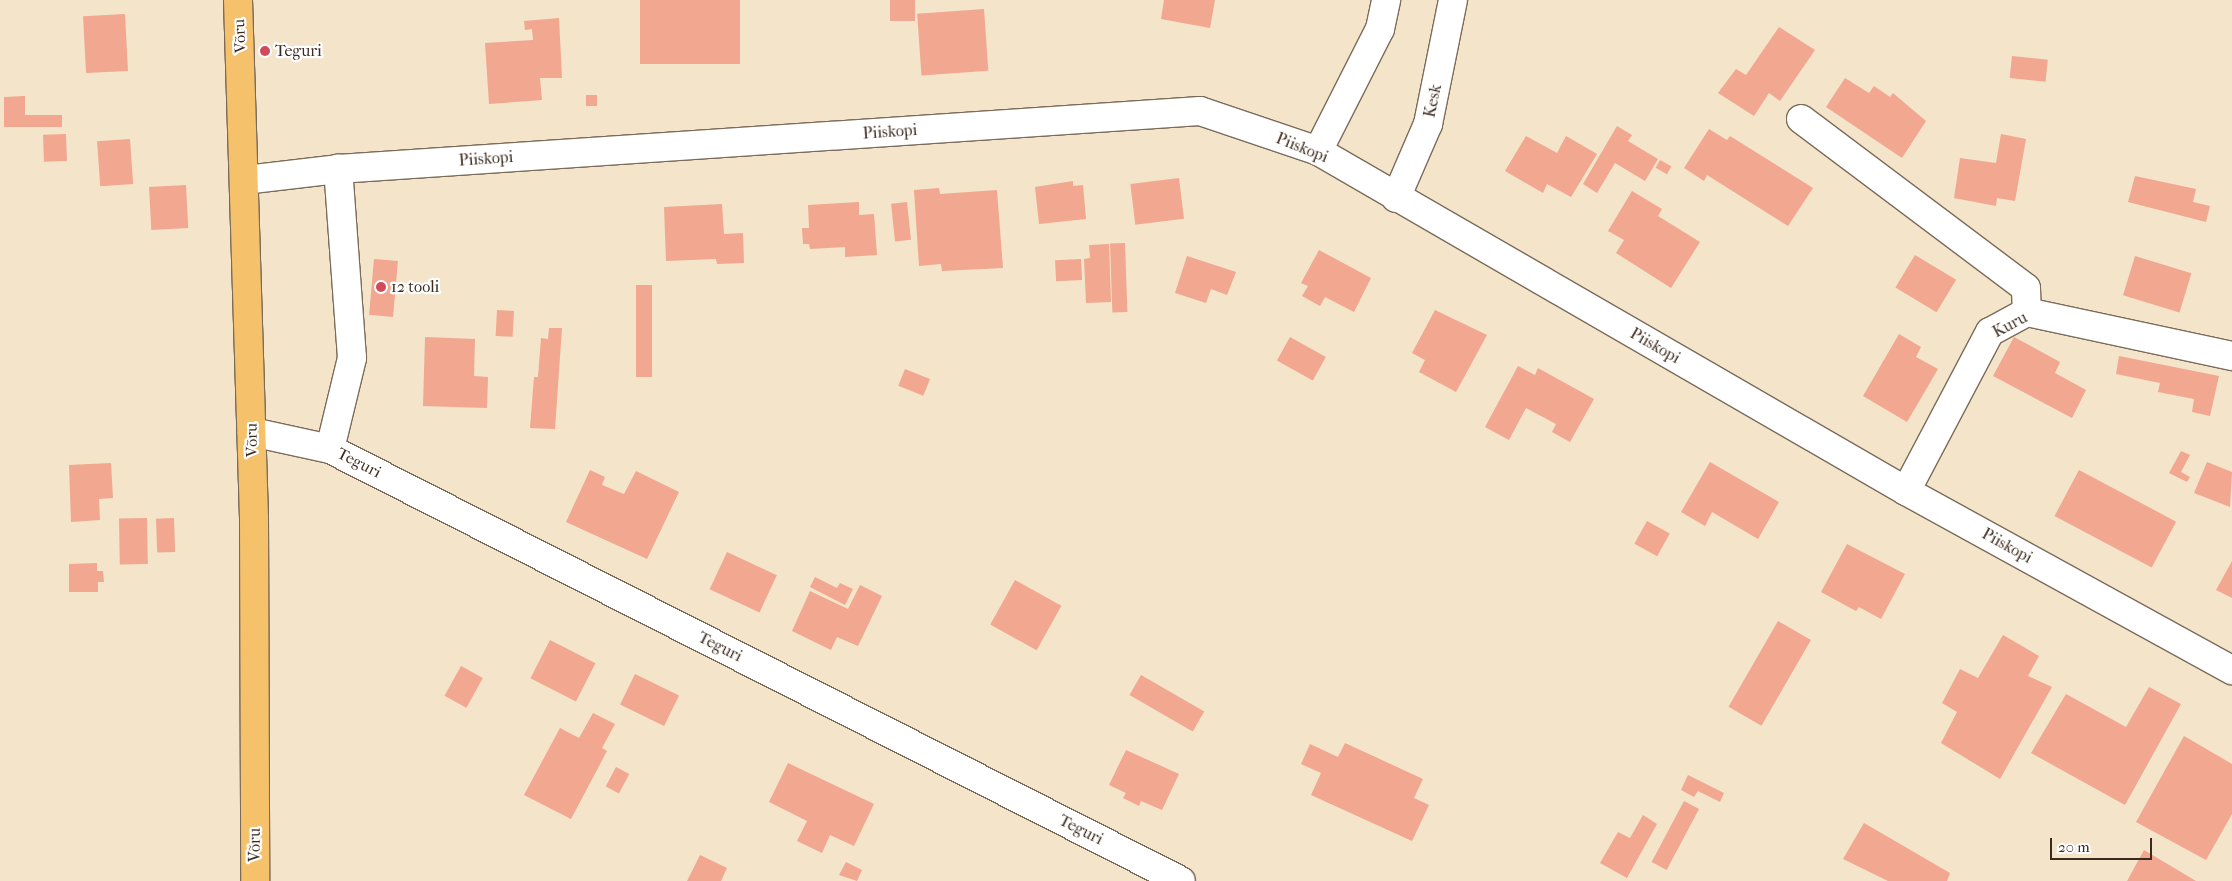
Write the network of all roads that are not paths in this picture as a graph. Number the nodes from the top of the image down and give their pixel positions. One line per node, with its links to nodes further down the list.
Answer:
1 (238, 0): 7 (main road, Võru)
2 (1386, 0): 5 (street)
3 (1450, 3): 8 (street, Kesk)
4 (1801, 119): 9 (street)
5 (1318, 151): 6 (street, Piiskopi); 8 (street, Piiskopi)
6 (338, 170): 7 (street, Piiskopi); 12 (street)
7 (245, 180): 11 (main road, Võru)
8 (1396, 198): 13 (street, Piiskopi)
9 (2027, 312): 10 (street, Kuru); 13 (street, Kuru)
10 (2232, 356)
11 (252, 432): 12 (street, Teguri); 15 (main road, Võru)
12 (330, 449): 16 (street, Teguri)
13 (1906, 491): 14 (street, Piiskopi)
14 (2232, 670)
15 (255, 881)
16 (1181, 881)

